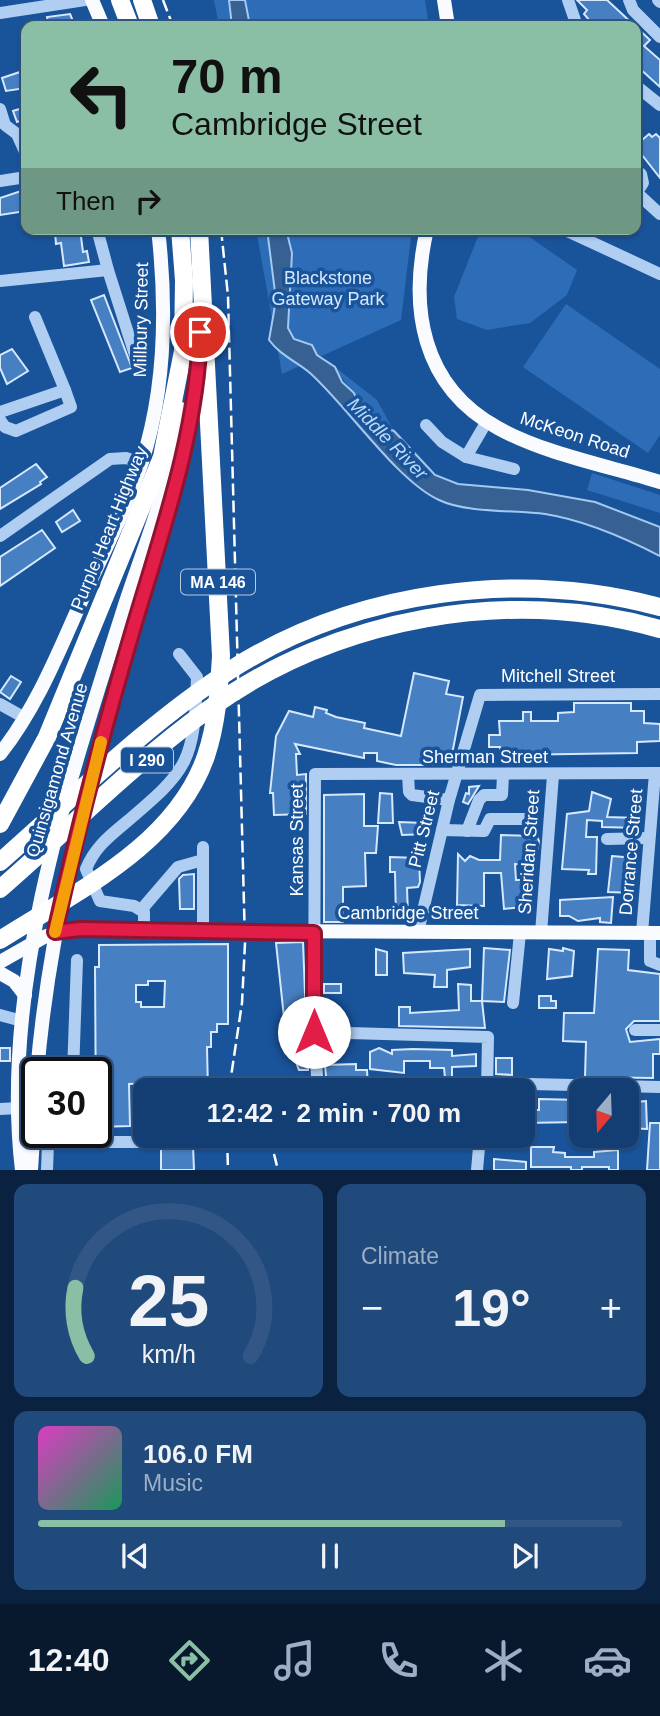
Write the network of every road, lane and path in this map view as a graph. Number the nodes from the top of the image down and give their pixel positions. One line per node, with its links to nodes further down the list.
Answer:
1 (85, 0): 8 (street)
2 (92, 0): 9 (main road)
3 (120, 0): 10 (highway)
4 (142, 0): 11 (highway)
5 (444, 0): 12 (main road)
6 (568, 0): 13 (street)
7 (629, 0): 14 (street)
8 (0, 13)
9 (101, 21)
10 (128, 21)
11 (149, 21)
12 (447, 21)
13 (576, 21)
14 (660, 37)
15 (641, 90): 16 (street)
16 (660, 105)
17 (0, 109): 18 (street)
18 (21, 143)
19 (21, 178): 20 (street)
20 (0, 181)
21 (641, 198): 22 (street)
22 (660, 214)
23 (99, 235): 30 (street)
24 (158, 235): 42 (main road, Millbury Street)
25 (180, 235): 35 (highway, Purple Heart Highway)
26 (200, 235): 29 (highway, MA 146)
27 (426, 235): 38 (main road, McKeon Road)
28 (577, 235): 31 (street)
29 (202, 257): 71 (main road, Quinsigamond Avenue); 78 (highway, MA 146)
30 (108, 270): 32 (street); 34 (street)
31 (660, 274)
32 (0, 281)
33 (35, 317): 36 (street)
34 (135, 355)
35 (178, 389): 62 (highway, Purple Heart Highway); 79 (main road, Quinsigamond Avenue)
36 (65, 390): 37 (street); 39 (street)
37 (0, 412)
38 (487, 422): 41 (street); 44 (main road, McKeon Road)
39 (3, 423)
40 (426, 425): 41 (street)
41 (466, 457): 43 (street)
42 (141, 463): 45 (street); 52 (main road, Millbury Street)
43 (514, 469)
44 (660, 482)
45 (0, 536)
46 (660, 607): 67 (highway, I 290)
47 (660, 629): 68 (highway, I 290)
48 (179, 654): 69 (street)
49 (660, 694): 50 (street, Mitchell Street)
50 (480, 695): 59 (street, Pitt Street)
51 (0, 704): 52 (street)
52 (25, 719): 53 (main road, Millbury Street)
53 (0, 754)
54 (657, 773): 58 (street, Sherman Street); 65 (street, Dorrance Street)
55 (314, 774): 56 (street, Sherman Street); 74 (street, Kansas Street)
56 (408, 775): 59 (street, Sherman Street); 60 (street)
57 (503, 775): 58 (street, Sherman Street); 59 (street, Sherman Street); 64 (street)
58 (553, 775): 76 (street, Sheridan Street)
59 (456, 776): 60 (street, Pitt Street)
60 (449, 800): 63 (street, Pitt Street)
61 (533, 819): 64 (street)
62 (2, 822)
63 (442, 830): 64 (street); 73 (street, Pitt Street)
64 (467, 831)
65 (648, 838): 66 (street); 77 (street, Dorrance Street)
66 (607, 839)
67 (0, 862)
68 (0, 889)
69 (141, 910): 70 (street); 72 (street)
70 (144, 931): 71 (main road, Cambridge Street); 72 (main road, Cambridge Street)
71 (55, 932): 79 (main road, Cambridge Street); 91 (main road, Quinsigamond Avenue)
72 (203, 932): 74 (main road, Cambridge Street)
73 (418, 932): 74 (main road, Cambridge Street); 75 (main road, Cambridge Street)
74 (314, 933): 90 (street, Kansas Street)
75 (520, 933): 76 (main road, Cambridge Street); 85 (street)
76 (541, 933): 77 (main road, Cambridge Street)
77 (650, 933): 82 (street, Dorrance Street)
78 (0, 940)
79 (33, 942): 81 (main road, Cambridge Street); 84 (main road, Quinsigamond Avenue)
80 (77, 960): 92 (street)
81 (0, 962)
82 (660, 965)
83 (0, 973): 84 (main road)
84 (25, 995): 87 (main road, Quinsigamond Avenue)
85 (513, 1003)
86 (0, 1016): 87 (street)
87 (22, 1021): 97 (main road, Quinsigamond Avenue)
88 (635, 1030): 89 (street)
89 (660, 1030)
90 (314, 1032): 93 (street, Kansas Street); 94 (street)
91 (38, 1057)
92 (74, 1057)
93 (317, 1078)
94 (488, 1078)
95 (535, 1087): 96 (street)
96 (660, 1087)
97 (19, 1108): 98 (street); 99 (main road, Quinsigamond Avenue)
98 (0, 1109)
99 (21, 1113)
100 (112, 1140): 101 (street)
101 (133, 1142)
102 (31, 1148): 106 (main road, Quinsigamond Avenue)
103 (33, 1148): 107 (main road, Quinsigamond Avenue)
104 (37, 1148): 108 (street)
105 (478, 1148): 109 (street)
106 (22, 1170)
107 (31, 1170)
108 (47, 1170)
109 (477, 1170)

